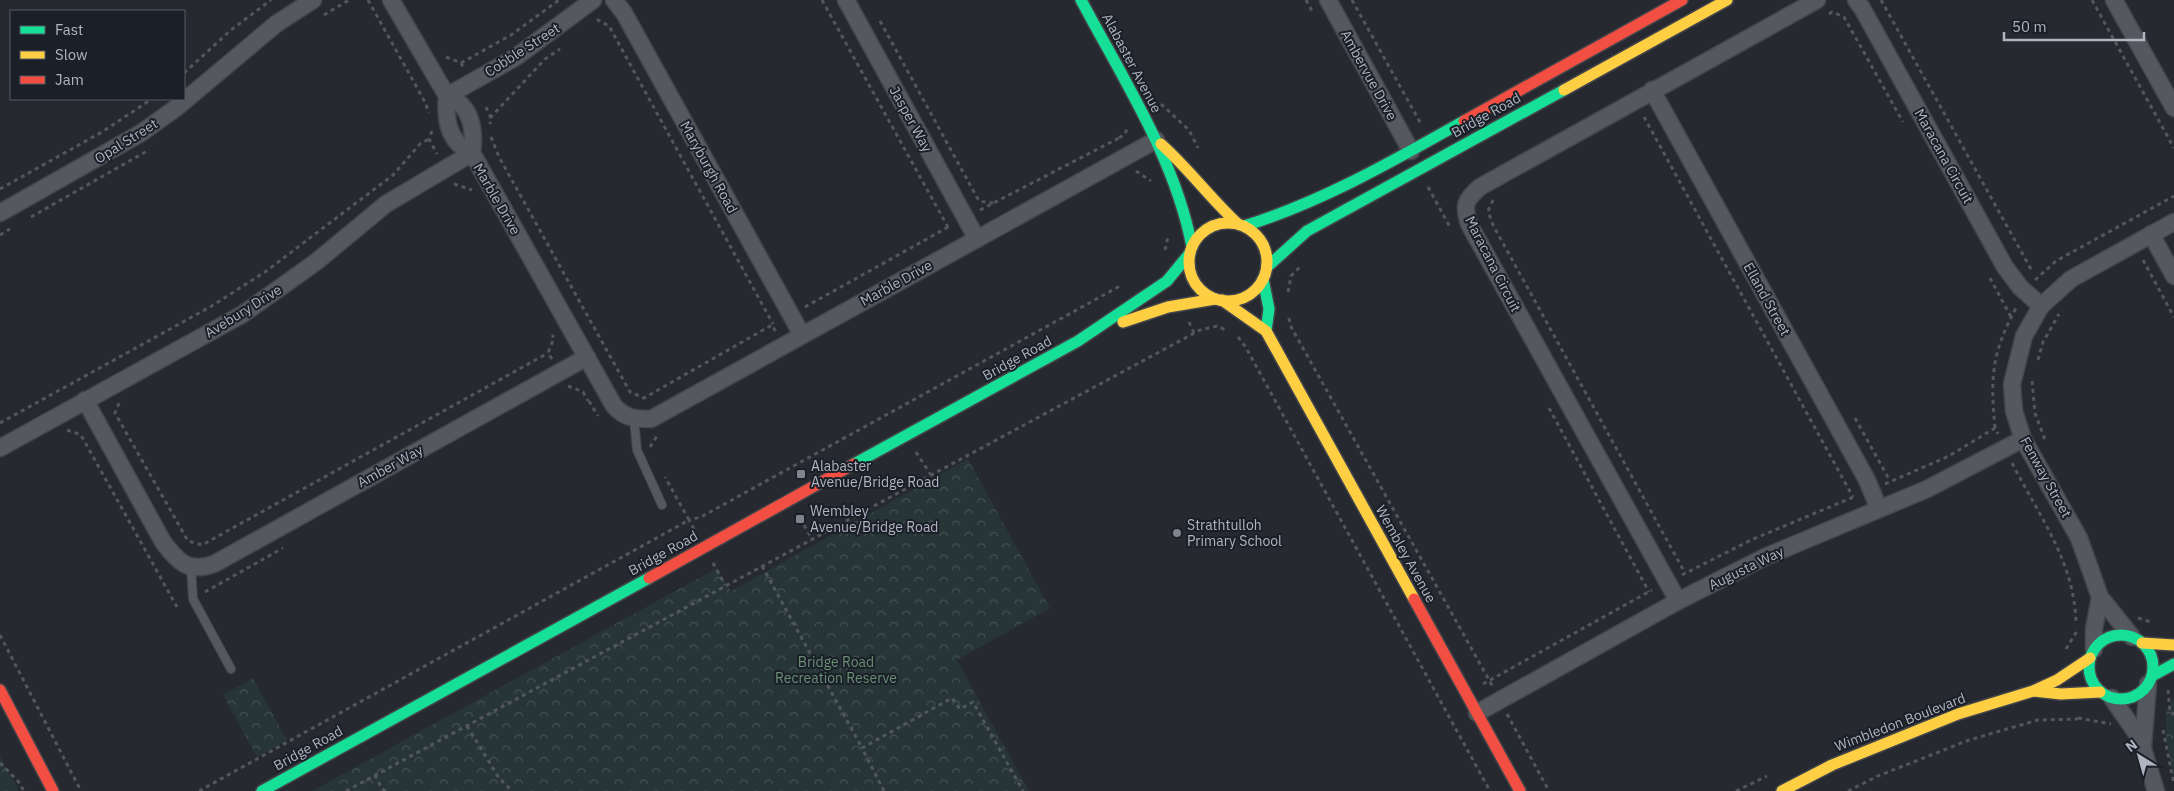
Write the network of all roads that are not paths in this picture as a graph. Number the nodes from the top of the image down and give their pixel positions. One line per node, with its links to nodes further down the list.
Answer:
1 (313, 0): 19 (street, Opal Street)
2 (391, 0): 14 (street, Marble Drive)
3 (593, 0): 14 (street, Cobble Street)
4 (614, 0): 31 (street, Maryburgh Road)
5 (846, 0): 23 (street, Jasper Way)
6 (1082, 0): 16 (street, Alabaster Avenue)
7 (1328, 0): 17 (street, Ambervue Drive)
8 (1682, 0): 17 (street, Bridge Road)
9 (1726, 0): 25 (street, Bridge Road)
10 (1817, 0): 13 (street, Maracana Circuit)
11 (1856, 0): 29 (street, Maracana Circuit)
12 (2114, 0): 15 (street)
13 (1652, 90): 39 (street, Elland Street); 42 (street, Maracana Circuit)
14 (447, 96): 18 (street, Marble Drive)
15 (2174, 108)
16 (1156, 140): 21 (street, Alabaster Avenue); 23 (street, Marble Drive); 24 (street, Alabaster Avenue)
17 (1411, 151): 21 (street, Bridge Road)
18 (472, 153): 33 (street, Marble Drive); 34 (street, Avebury Drive)
19 (0, 213)
20 (2174, 222): 22 (street, Fenway Street)
21 (1241, 225): 24 (street); 25 (street)
22 (2151, 234): 26 (street); 29 (street, Fenway Street)
23 (977, 239): 31 (street, Marble Drive)
24 (1191, 250): 28 (street); 32 (street, Bridge Road)
25 (1267, 267): 27 (street)
26 (2174, 276)
27 (1263, 279): 28 (street); 30 (street)
28 (1218, 299): 30 (street, Wembley Avenue); 32 (street, Bridge Road)
29 (2041, 306): 36 (street, Fenway Street)
30 (1266, 331): 52 (street, Wembley Avenue)
31 (802, 335): 35 (street, Marble Drive)
32 (1078, 341): 55 (street, Bridge Road)
33 (587, 357): 35 (street, Marble Drive); 40 (street, Amber Way)
34 (85, 400): 37 (street, Avebury Drive); 40 (street)
35 (634, 418): 38 (lane)
36 (2024, 439): 39 (street, Augusta Way); 41 (street, Fenway Street)
37 (0, 448)
38 (662, 505)
39 (1879, 510): 42 (street, Augusta Way)
40 (190, 566): 47 (lane)
41 (2100, 597): 43 (street, Fenway Street); 45 (street)
42 (1678, 601): 52 (street, Augusta Way)
43 (2137, 640): 44 (street); 45 (street); 48 (street)
44 (2174, 646)
45 (2092, 654): 50 (street, Wimbledon Boulevard); 51 (street)
46 (2174, 664): 48 (street)
47 (231, 669)
48 (2150, 680): 51 (street); 53 (street)
49 (0, 690): 54 (street)
50 (2033, 691): 51 (street, Wimbledon Boulevard); 57 (street, Wimbledon Boulevard)
51 (2106, 695): 53 (street)
52 (1476, 713): 56 (street, Wembley Avenue)
53 (2143, 748): 58 (street)
54 (54, 791)
55 (262, 791)
56 (1520, 791)
57 (1782, 791)
58 (2156, 791)

